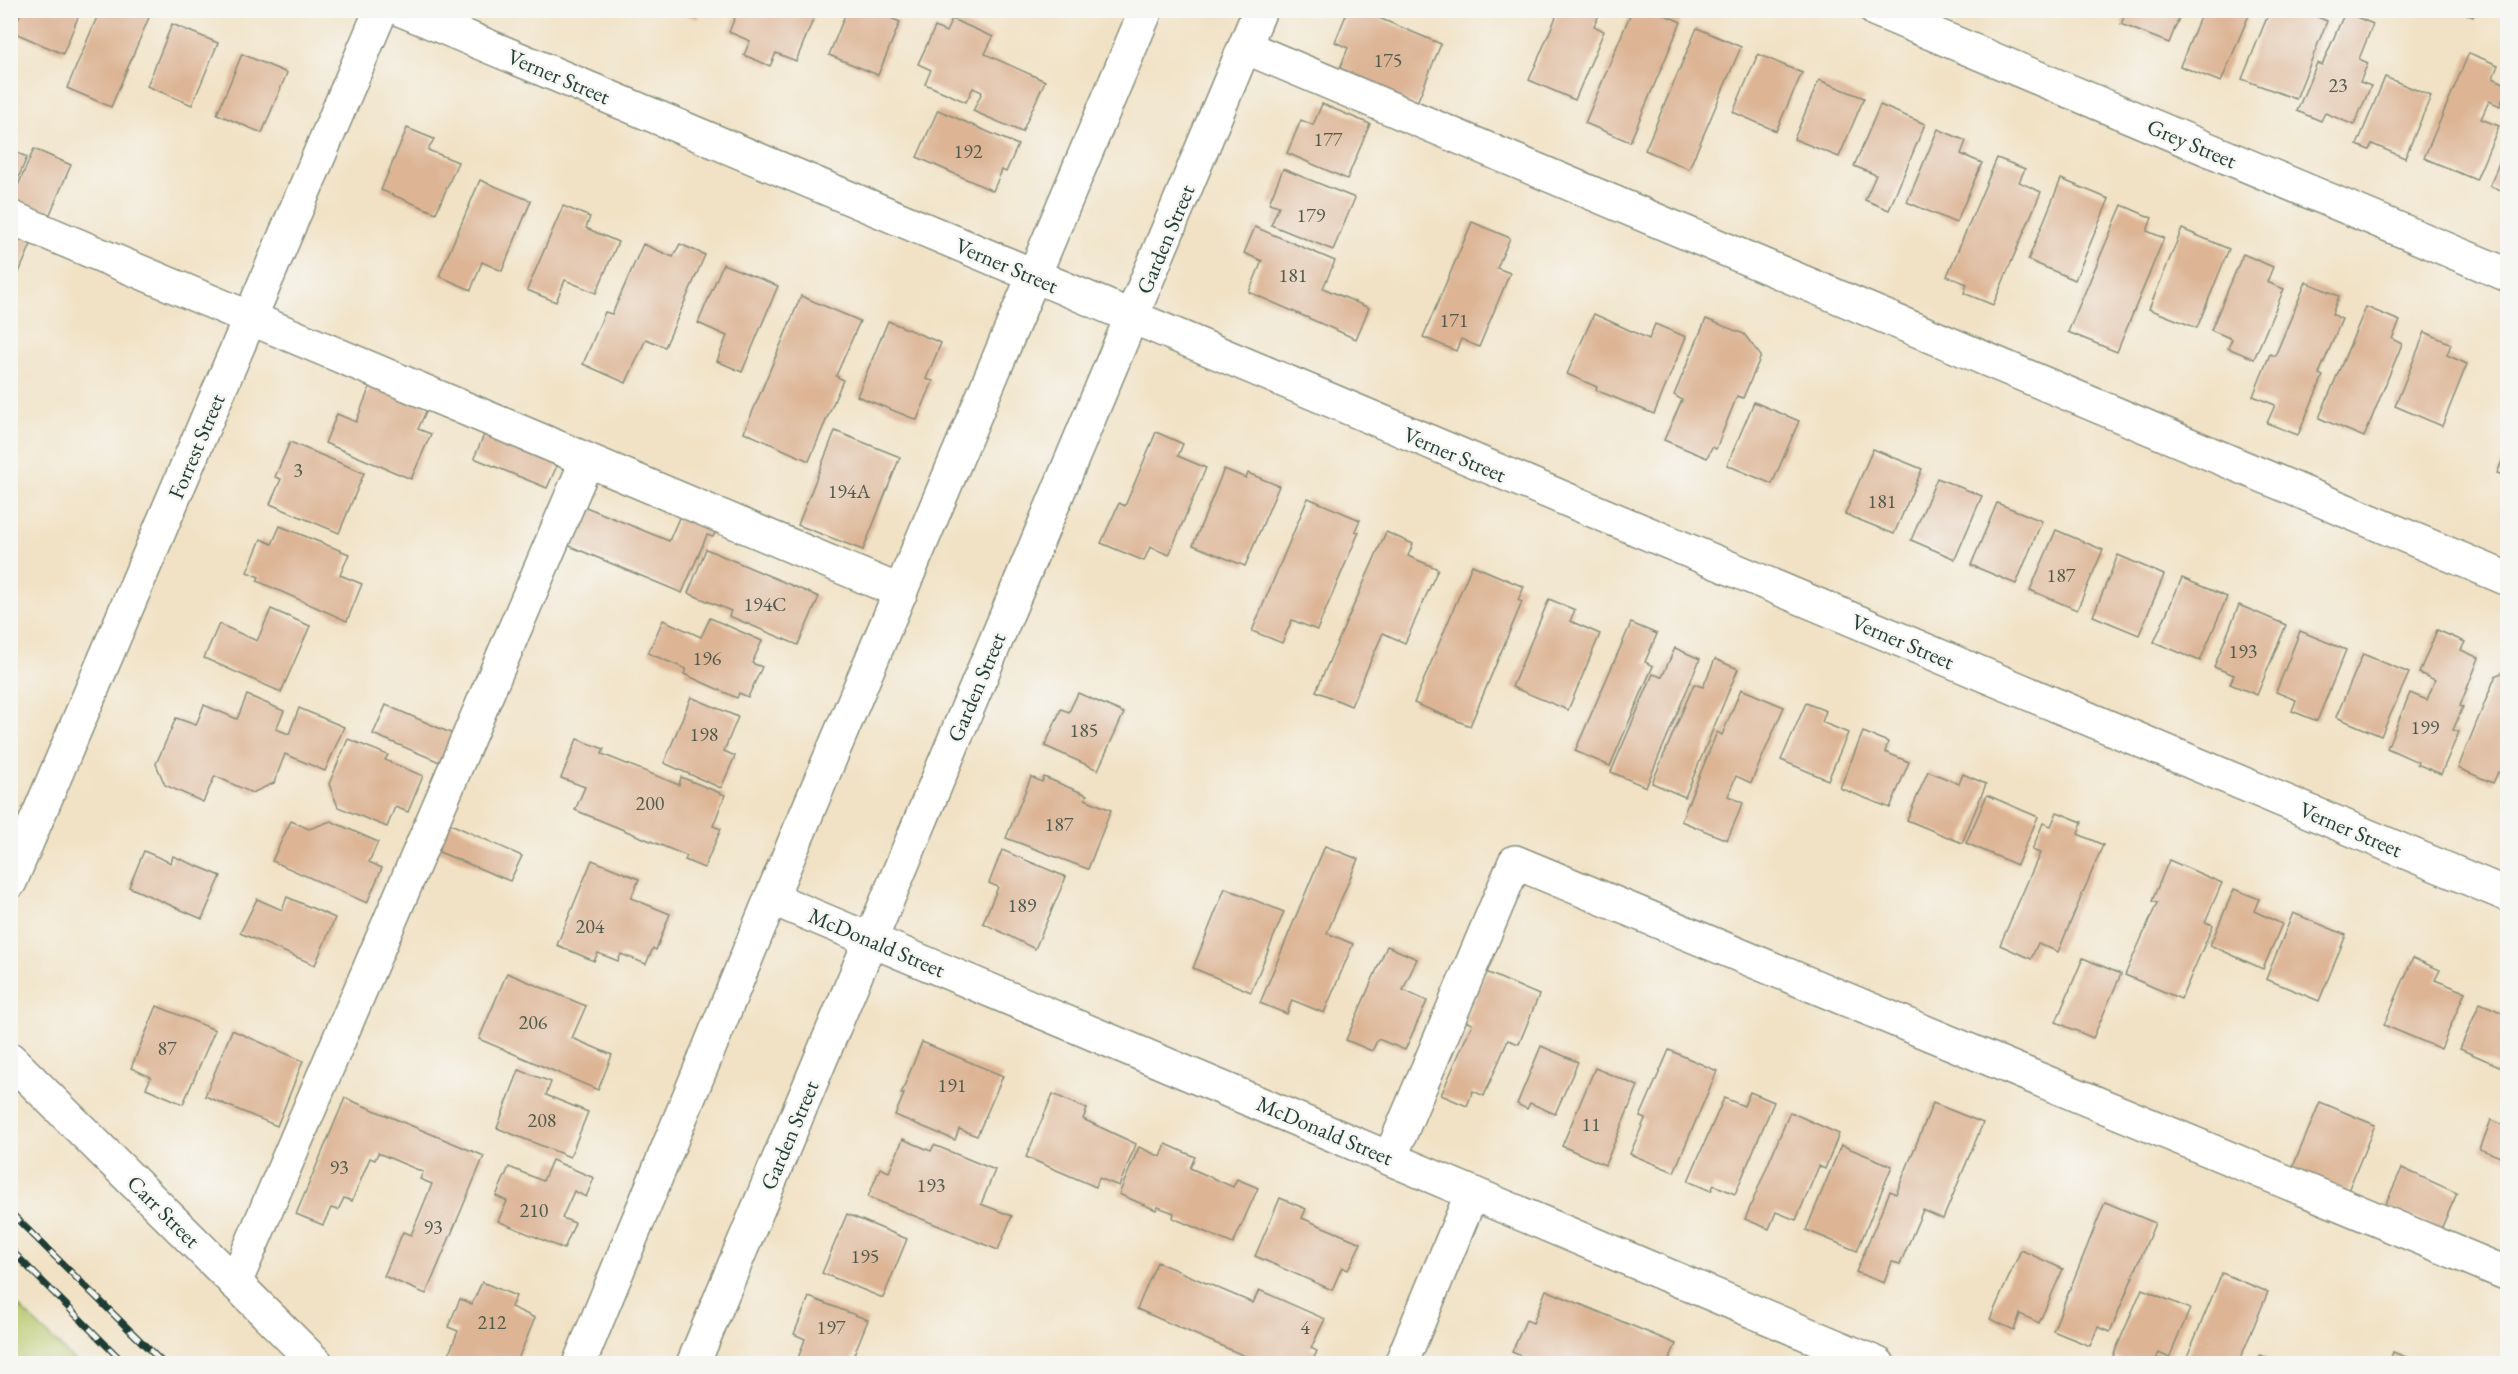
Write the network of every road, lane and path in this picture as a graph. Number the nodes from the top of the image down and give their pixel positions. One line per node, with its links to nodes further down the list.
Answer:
1 (381, 10): 10 (street, Forrest Street)
2 (402, 10): 9 (street, Verner Street)
3 (1146, 10): 9 (street)
4 (1260, 10): 6 (street, Garden Street)
5 (1876, 10): 8 (street, Grey Street)
6 (1245, 47): 11 (street, Garden Street); 13 (street)
7 (10, 218): 10 (street)
8 (2508, 275)
9 (1034, 276): 11 (street, Verner Street); 14 (street)
10 (250, 318): 12 (street); 15 (street, Forrest Street)
11 (1132, 318): 16 (street, Verner Street); 18 (street, Garden Street)
12 (587, 460): 14 (street); 23 (street)
13 (2508, 579)
14 (901, 592): 17 (street)
15 (10, 882)
16 (2508, 895)
17 (771, 898): 18 (street, McDonald Street); 25 (street)
18 (871, 939): 20 (street, McDonald Street); 26 (street, Garden Street)
19 (10, 1059): 23 (street, Carr Street)
20 (1390, 1158): 21 (street, McDonald Street); 22 (street)
21 (1472, 1192): 27 (street); 28 (street, McDonald Street)
22 (2508, 1274)
23 (235, 1282): 24 (street, Carr Street)
24 (317, 1364)
25 (579, 1364)
26 (693, 1364)
27 (1401, 1364)
28 (1878, 1364)

